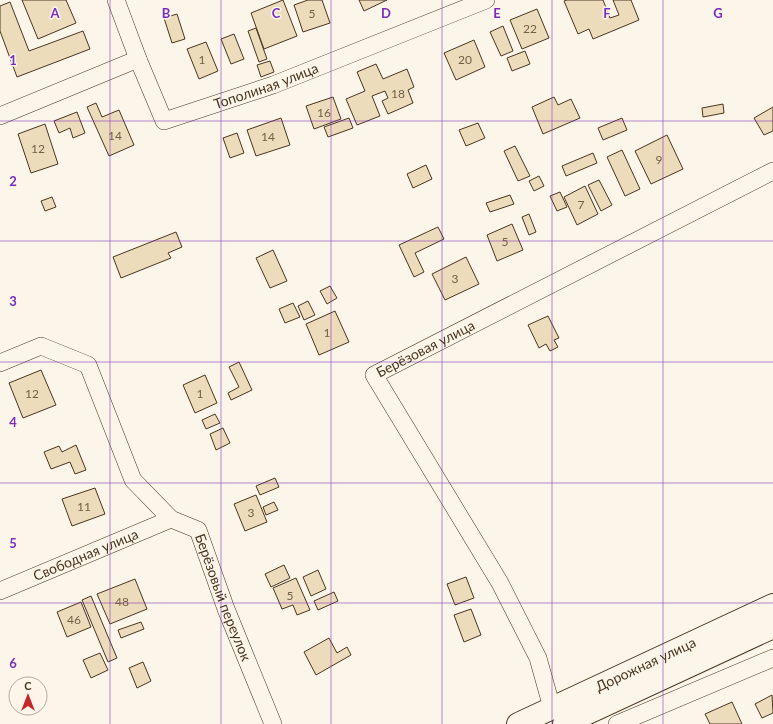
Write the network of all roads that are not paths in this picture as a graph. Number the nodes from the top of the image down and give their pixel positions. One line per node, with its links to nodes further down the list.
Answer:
1 (116, 0): 3 (street, Тополиная улица)
2 (486, 0): 3 (street, Тополиная улица)
3 (138, 59): 4 (street)
4 (0, 116)
5 (773, 170): 12 (street, Берёзовая улица)
6 (0, 363): 7 (street, Берёзовый переулок)
7 (171, 519): 8 (street, Свободная улица); 13 (street, Берёзовый переулок)
8 (0, 591)
9 (773, 605): 12 (main road, Дорожная улица)
10 (773, 627): 12 (main road, Дорожная улица)
11 (773, 658): 15 (street)
12 (558, 716): 14 (main road, Дорожная улица)
13 (273, 724)
14 (518, 724)
15 (617, 724)

